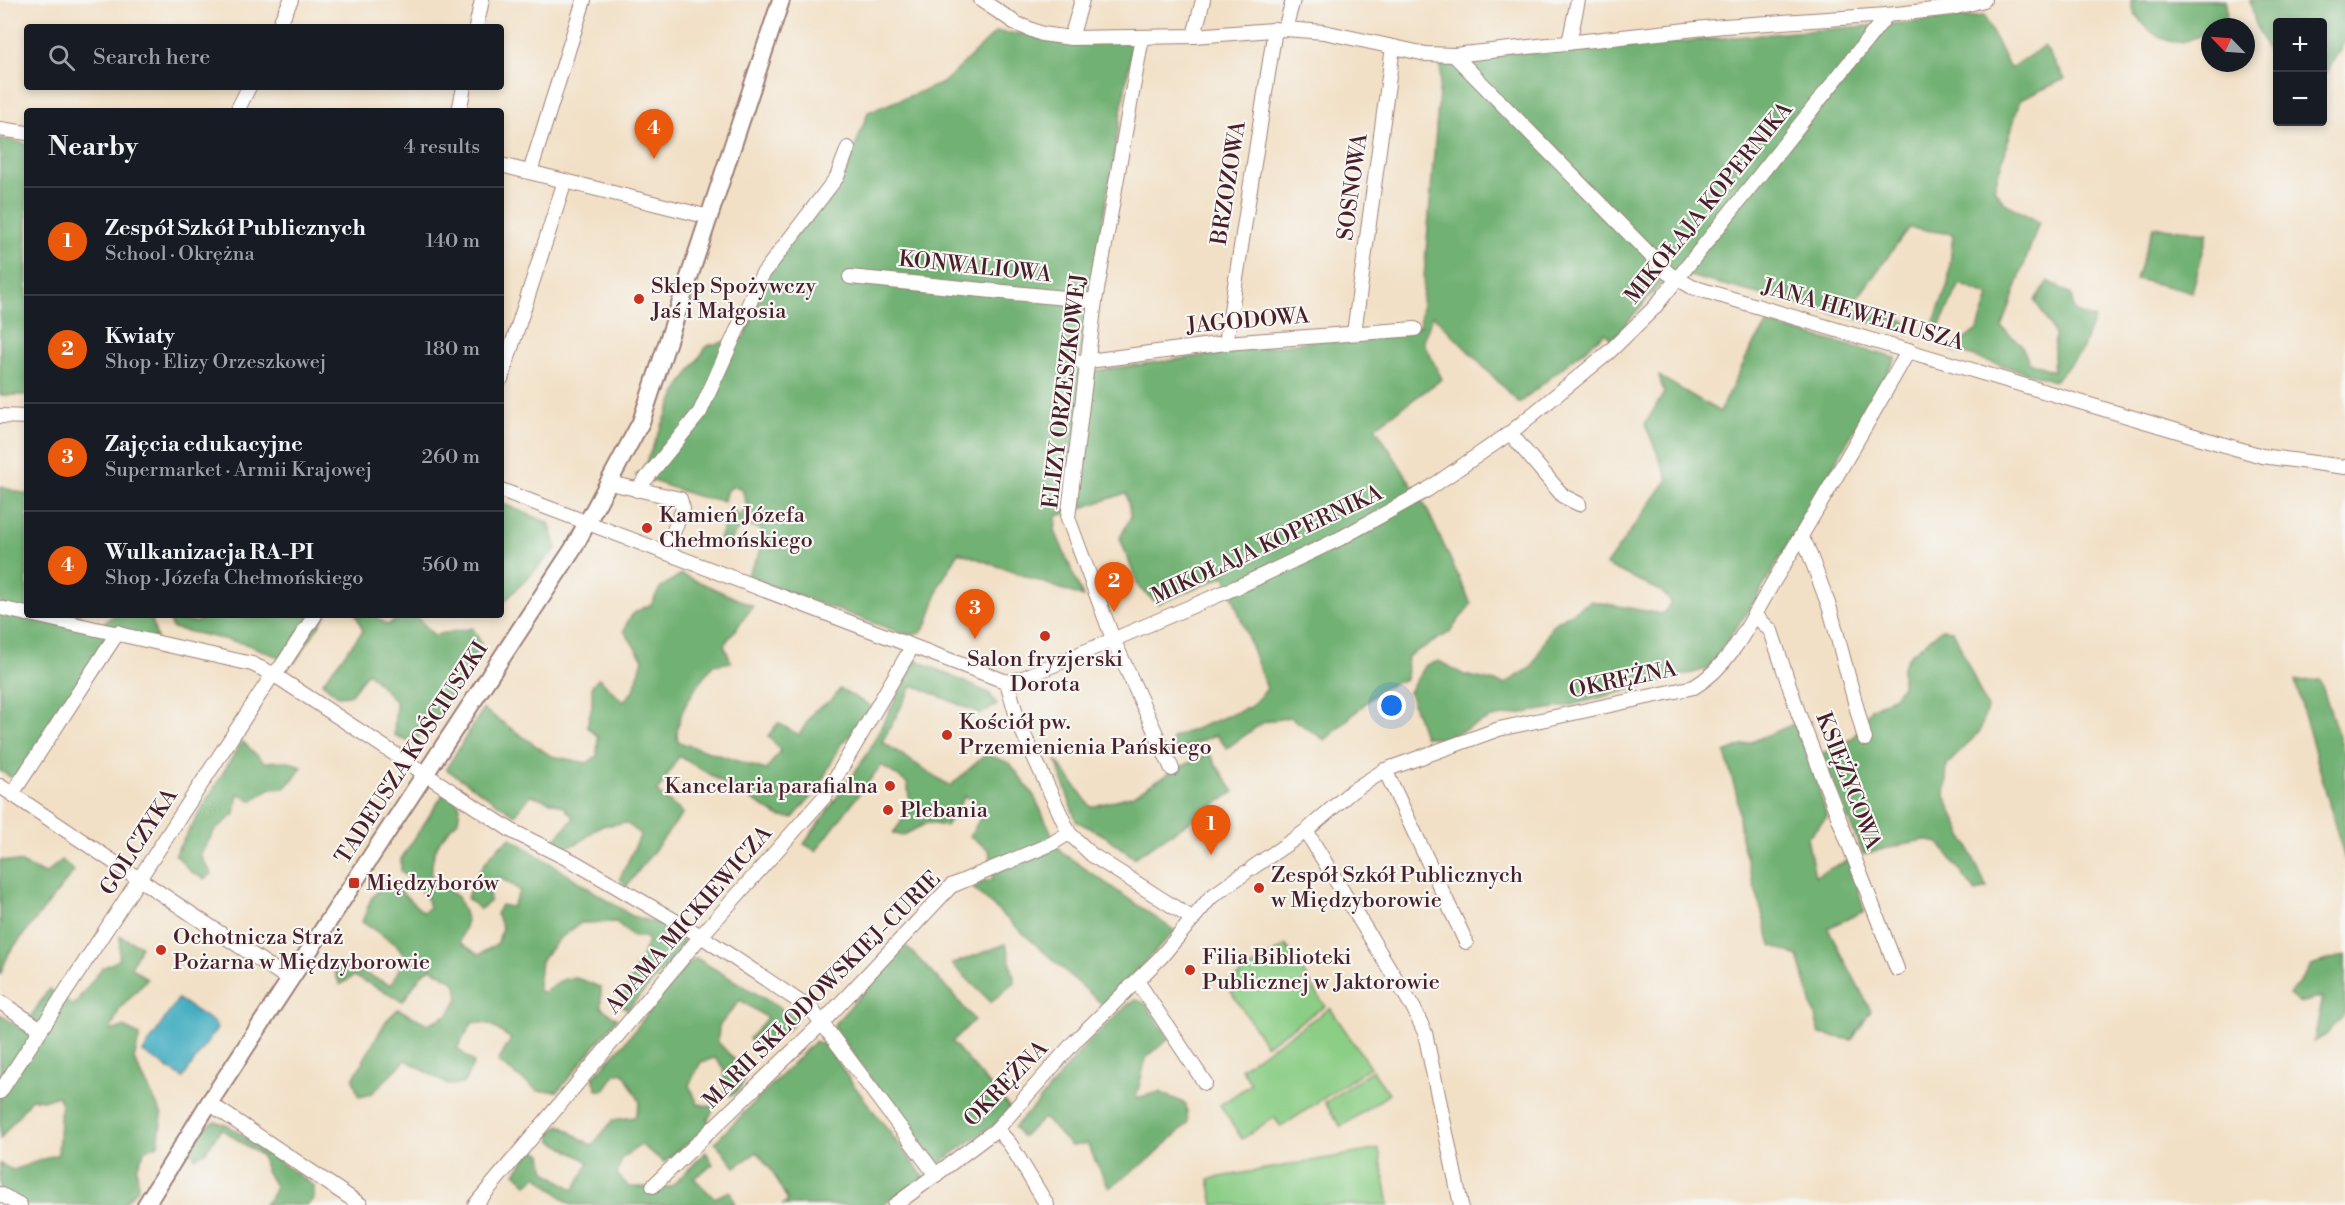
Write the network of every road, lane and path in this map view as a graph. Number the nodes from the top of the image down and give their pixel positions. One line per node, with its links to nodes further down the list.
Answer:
1 (291, 0): 12 (street)
2 (482, 0): 13 (street)
3 (584, 0): 29 (street)
4 (781, 0): 31 (main road, TADEUSZA KOŚCIUSZKI)
5 (981, 0): 17 (street)
6 (1082, 0): 17 (street)
7 (1203, 0): 15 (street)
8 (1293, 0): 14 (street, BRZOZOWA)
9 (1578, 0): 18 (street)
10 (1983, 0): 11 (street)
11 (1887, 15): 18 (street); 33 (street, MIKOŁAJA KOPERNIKA)
12 (279, 24)
13 (477, 24)
14 (1280, 29): 15 (street); 19 (street); 37 (street, BRZOZOWA)
15 (1194, 36): 16 (street)
16 (1142, 37): 17 (street); 34 (street, ELIZY ORZESZKOWEJ)
17 (1071, 38)
18 (1569, 44): 20 (street)
19 (1393, 47): 20 (street); 36 (street, SOSNOWA)
20 (1454, 55): 33 (street, JANA HEWELIUSZA)
21 (248, 90): 23 (street)
22 (463, 90): 24 (street)
23 (238, 108)
24 (460, 108)
25 (0, 129): 26 (street)
26 (24, 133)
27 (848, 148): 46 (street)
28 (504, 166): 29 (street)
29 (530, 172): 30 (street)
30 (565, 181): 31 (street); 40 (street)
31 (710, 217): 45 (main road, TADEUSZA KOŚCIUSZKI)
32 (850, 277): 34 (street, KONWALIOWA)
33 (1678, 280): 38 (street, JANA HEWELIUSZA); 43 (street, MIKOŁAJA KOPERNIKA)
34 (1095, 301): 39 (street, ELIZY ORZESZKOWEJ)
35 (1415, 329): 36 (street, JAGODOWA)
36 (1354, 333): 37 (street, JAGODOWA)
37 (1226, 343): 39 (street, JAGODOWA)
38 (1909, 350): 44 (street, JANA HEWELIUSZA); 50 (street, OKRĘŻNA)
39 (1084, 361): 58 (street, ELIZY ORZESZKOWEJ)
40 (504, 370)
41 (0, 416): 42 (street)
42 (24, 417)
43 (1509, 433): 48 (street); 58 (street, MIKOŁAJA KOPERNIKA)
44 (2345, 467)
45 (610, 483): 46 (street); 49 (main road, TADEUSZA KOŚCIUSZKI)
46 (637, 490): 51 (street)
47 (504, 491): 49 (street)
48 (1579, 504)
49 (588, 523): 51 (street); 65 (main road, TADEUSZA KOŚCIUSZKI)
50 (1800, 538): 54 (street, OKRĘŻNA); 62 (street)
51 (665, 552): 59 (street)
52 (0, 608): 53 (street)
53 (24, 613)
54 (1754, 614): 64 (street, OKRĘŻNA); 73 (street, KSIĘŻYCOWA)
55 (49, 618): 57 (street)
56 (313, 618): 60 (street, GOLCZYKA)
57 (118, 632): 60 (street); 66 (street)
58 (1113, 639): 61 (street, MIKOŁAJA KOPERNIKA); 63 (street, ELIZY ORZESZKOWEJ)
59 (912, 647): 61 (street); 71 (street, ADAMA MICKIEWICZA)
60 (273, 674): 65 (street); 69 (street, GOLCZYKA)
61 (1007, 682): 68 (street)
62 (1865, 739)
63 (1172, 769)
64 (1385, 770): 67 (street, OKRĘŻNA); 72 (street)
65 (425, 775): 71 (street); 74 (main road, TADEUSZA KOŚCIUSZKI)
66 (6, 790): 69 (street)
67 (1306, 831): 70 (street, OKRĘŻNA); 92 (street)
68 (1069, 833): 70 (street); 77 (street, MARII SKŁODOWSKIEJ-CURIE)
69 (140, 880): 74 (street); 78 (street, GOLCZYKA)
70 (1192, 919): 75 (street, OKRĘŻNA)
71 (701, 936): 77 (street); 89 (street, ADAMA MICKIEWICZA)
72 (1466, 942)
73 (1897, 969)
74 (290, 980): 81 (main road, TADEUSZA KOŚCIUSZKI)
75 (1137, 981): 79 (street); 82 (street, OKRĘŻNA)
76 (0, 1002): 78 (street)
77 (822, 1023): 83 (street); 84 (street, MARII SKŁODOWSKIEJ-CURIE)
78 (41, 1029): 80 (street, GOLCZYKA)
79 (1205, 1083)
80 (0, 1092)
81 (209, 1103): 87 (main road, TADEUSZA KOŚCIUSZKI); 88 (street)
82 (997, 1129): 83 (street, OKRĘŻNA); 91 (street)
83 (936, 1175): 90 (street, OKRĘŻNA)
84 (653, 1186)
85 (0, 1194): 86 (street)
86 (20, 1205)
87 (146, 1205)
88 (362, 1205)
89 (475, 1205)
90 (895, 1205)
91 (1047, 1205)
92 (1461, 1205)

